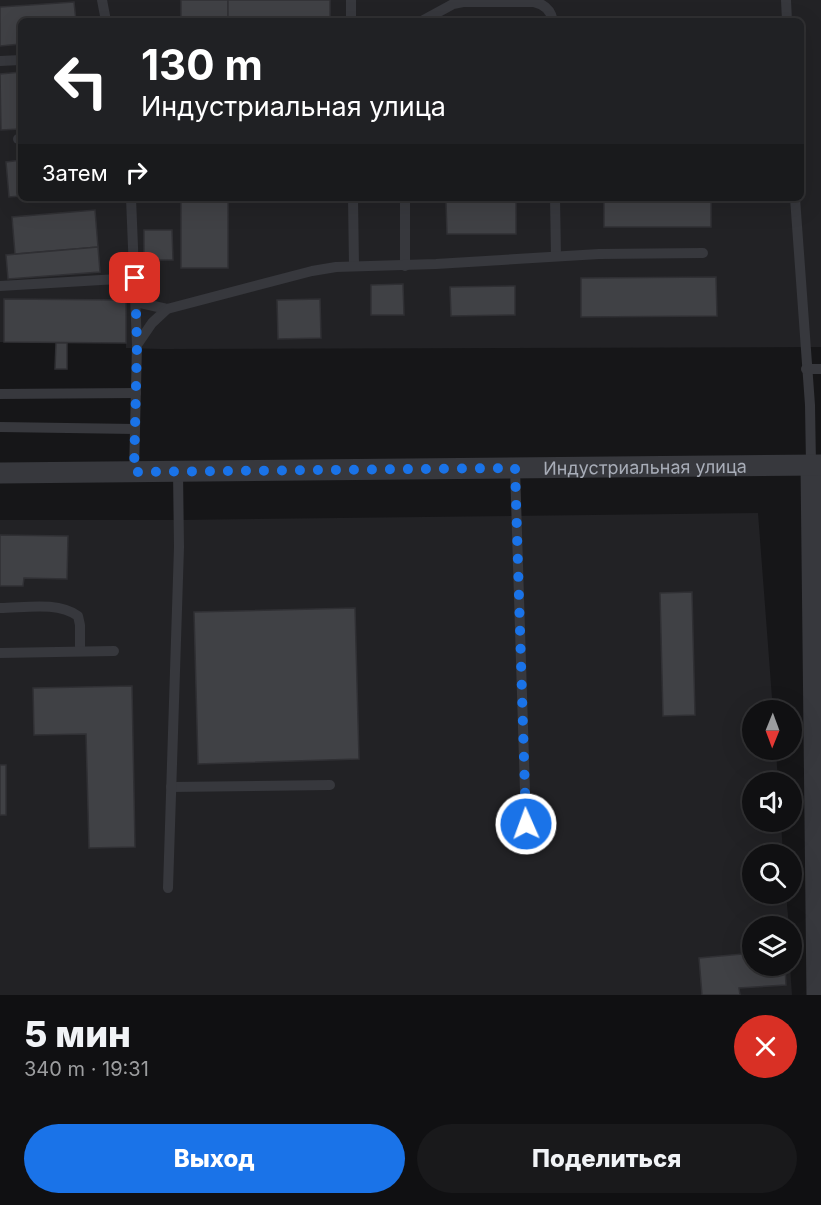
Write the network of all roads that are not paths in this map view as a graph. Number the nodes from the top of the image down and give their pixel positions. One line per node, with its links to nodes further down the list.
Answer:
1 (102, 0): 4 (lane)
2 (351, 0): 5 (lane)
3 (786, 0): 8 (lane)
4 (105, 18)
5 (351, 18)
6 (427, 18): 7 (lane)
7 (552, 18)
8 (787, 18)
9 (18, 60): 10 (lane)
10 (0, 61)
11 (131, 201): 20 (lane)
12 (353, 201): 18 (lane)
13 (405, 201): 19 (lane)
14 (555, 201): 17 (lane)
15 (795, 201): 25 (lane)
16 (704, 253): 17 (lane)
17 (556, 256): 19 (lane)
18 (354, 266): 19 (lane); 23 (lane)
19 (405, 266)
20 (135, 278): 21 (lane); 22 (lane)
21 (0, 286)
22 (136, 302): 23 (lane); 24 (lane)
23 (167, 309): 24 (lane)
24 (137, 345): 27 (lane)
25 (806, 369): 26 (lane); 31 (lane)
26 (821, 369)
27 (135, 393): 28 (lane); 30 (lane)
28 (0, 394)
29 (0, 427): 30 (lane)
30 (135, 429): 33 (lane)
31 (818, 463): 32 (street, Индустриальная улица); 41 (street)
32 (515, 468): 34 (street, Индустриальная улица); 43 (lane)
33 (134, 472): 34 (street, Индустриальная улица); 35 (street, Индустриальная улица)
34 (178, 472): 42 (lane)
35 (0, 473)
36 (0, 608): 37 (lane)
37 (80, 651): 38 (lane); 39 (lane)
38 (114, 651)
39 (0, 652)
40 (330, 785): 42 (lane)
41 (818, 785): 45 (street)
42 (171, 787): 44 (lane)
43 (526, 824)
44 (168, 888)
45 (818, 923): 46 (street)
46 (817, 995)

